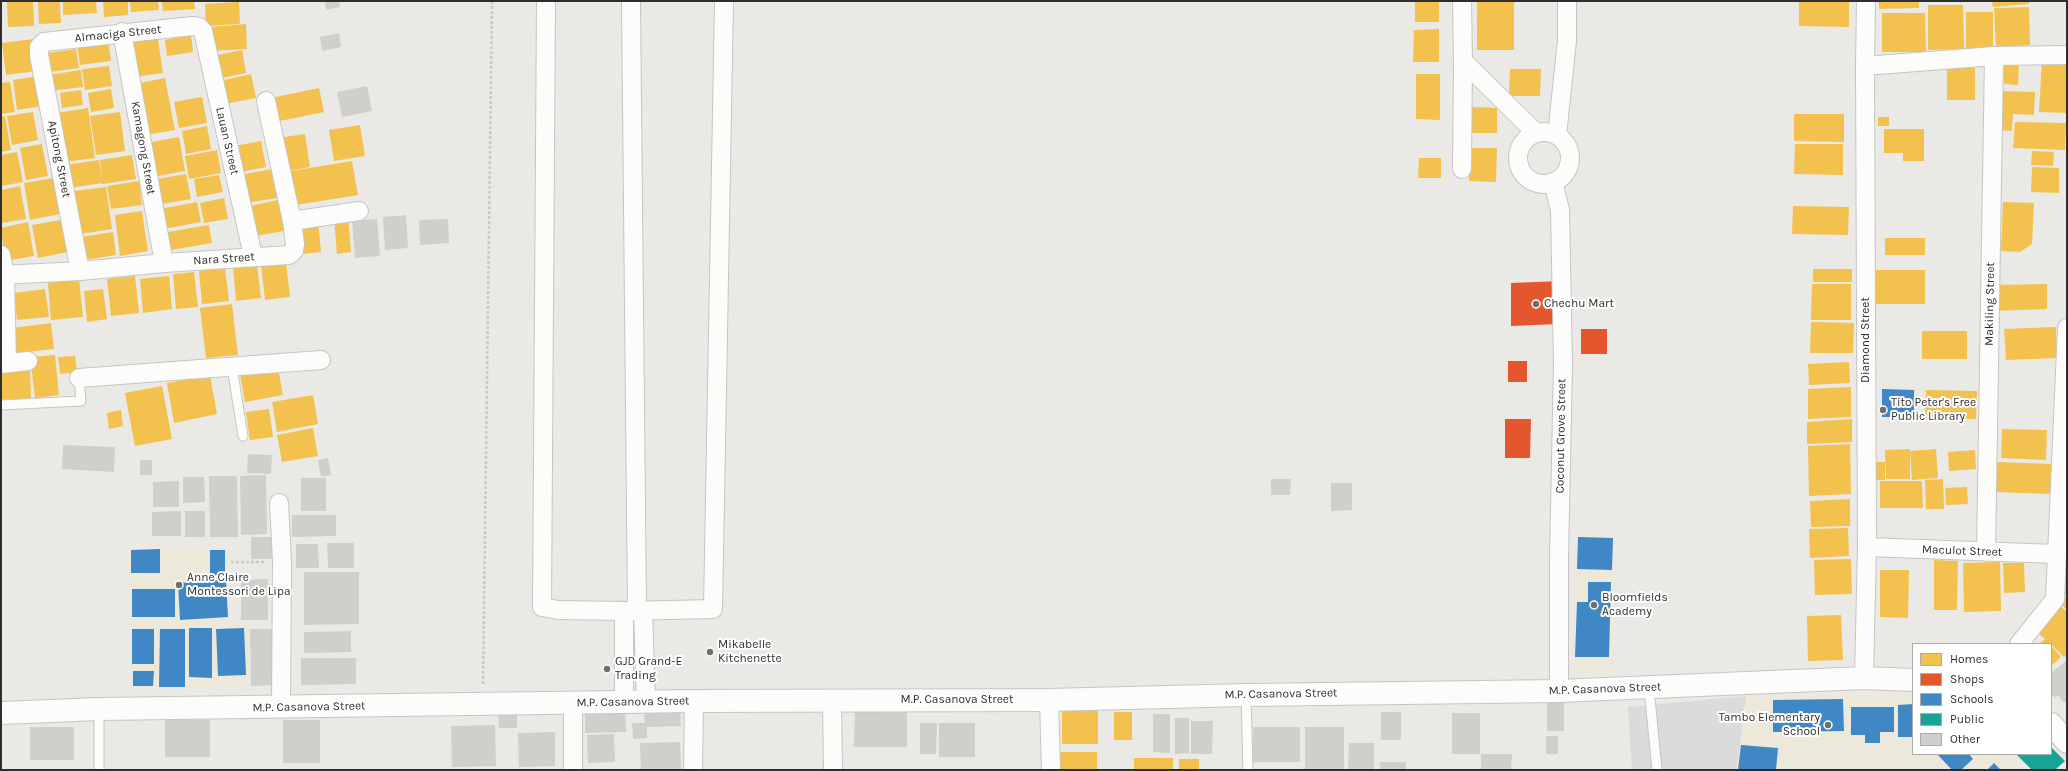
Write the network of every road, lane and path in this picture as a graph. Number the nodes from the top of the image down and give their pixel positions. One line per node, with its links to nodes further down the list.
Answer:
1 (492, 1): 54 (path)
2 (546, 1): 41 (street)
3 (631, 1): 41 (street)
4 (724, 1): 41 (street)
5 (1462, 1): 13 (street)
6 (1567, 1): 17 (street)
7 (1866, 1): 14 (street, Diamond Street)
8 (199, 27): 9 (street, Almaciga Street); 23 (street, Lauan Street)
9 (122, 32): 10 (street, Almaciga Street); 24 (street, Kamagong Street)
10 (39, 47): 25 (street, Apitong Street)
11 (2067, 55): 12 (street)
12 (1994, 56): 14 (street); 37 (street, Makiling Street)
13 (1463, 61): 16 (street); 18 (street)
14 (1865, 66): 36 (street, Diamond Street)
15 (266, 101): 21 (street, Nara Street)
16 (1536, 133): 17 (street); 19 (street)
17 (1557, 135): 19 (street)
18 (1462, 169)
19 (1553, 182): 46 (street, Coconut Grove Street)
20 (359, 211): 21 (street)
21 (292, 221): 23 (street, Nara Street)
22 (1, 255): 26 (street)
23 (253, 256): 24 (street, Nara Street)
24 (164, 263): 25 (street, Nara Street)
25 (80, 272): 26 (street, Nara Street)
26 (3, 275): 30 (street)
27 (2067, 328): 38 (street)
28 (321, 360): 31 (street)
29 (28, 361): 30 (street)
30 (4, 364)
31 (232, 367): 32 (street); 34 (lane)
32 (79, 378): 33 (lane)
33 (1, 405)
34 (243, 436)
35 (279, 503): 40 (street)
36 (1867, 547): 37 (street, Maculot Street); 43 (street, Diamond Street)
37 (1986, 552): 38 (street, Maculot Street)
38 (2056, 554): 42 (street)
39 (231, 562): 40 (path)
40 (282, 562): 55 (street)
41 (635, 611): 51 (street); 52 (street)
42 (2020, 643)
43 (1864, 678): 44 (street, M.P. Casanova Street); 45 (street, M.P. Casanova Street)
44 (1912, 680)
45 (1649, 688): 46 (street, M.P. Casanova Street); 66 (lane)
46 (1559, 692): 47 (street, M.P. Casanova Street)
47 (1246, 695): 48 (street, M.P. Casanova Street); 65 (lane)
48 (1049, 700): 50 (street, M.P. Casanova Street); 64 (street)
49 (694, 701): 50 (street, M.P. Casanova Street); 52 (street, M.P. Casanova Street); 62 (street)
50 (832, 701): 63 (street)
51 (624, 702): 52 (street, M.P. Casanova Street); 53 (street, M.P. Casanova Street)
52 (646, 702)
53 (573, 703): 54 (street, M.P. Casanova Street); 61 (street)
54 (483, 705): 55 (street, M.P. Casanova Street)
55 (281, 708): 56 (street, M.P. Casanova Street)
56 (99, 709): 57 (street, M.P. Casanova Street); 60 (lane)
57 (1, 713)
58 (2052, 725): 59 (street)
59 (2067, 742)
60 (99, 770)
61 (573, 770)
62 (693, 770)
63 (833, 770)
64 (1050, 770)
65 (1248, 770)
66 (1657, 770)

